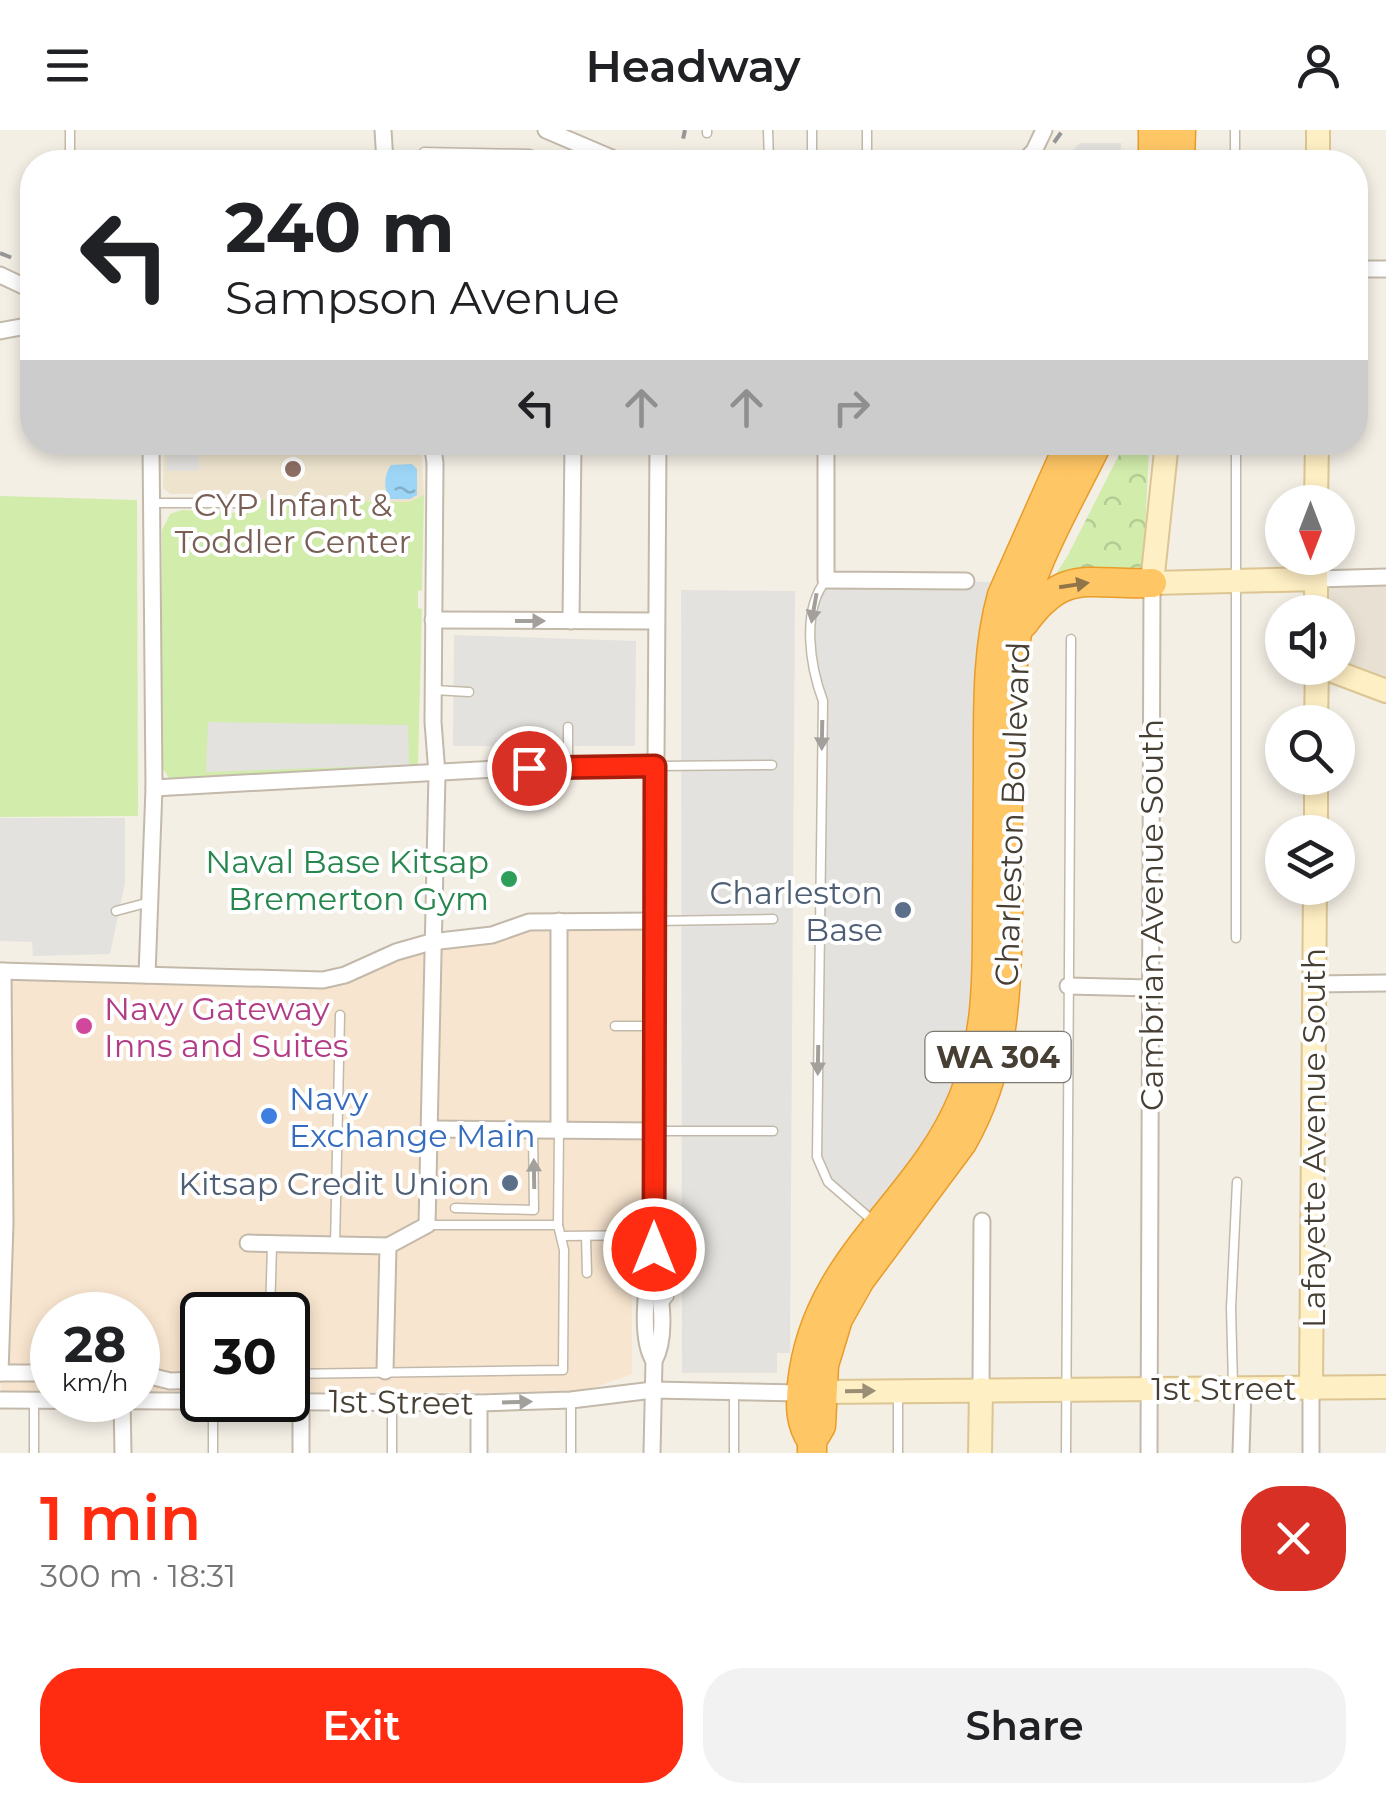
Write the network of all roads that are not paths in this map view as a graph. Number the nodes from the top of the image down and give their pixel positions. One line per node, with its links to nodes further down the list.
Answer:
1 (546, 130): 2 (street)
2 (593, 150)
3 (150, 455): 14 (street)
4 (433, 455): 23 (street)
5 (573, 455): 25 (street)
6 (658, 455): 24 (street)
7 (826, 455): 19 (street)
8 (1064, 455): 63 (highway, Charleston Boulevard / WA 304)
9 (1092, 455): 26 (highway, Charleston Boulevard / WA 304)
10 (1166, 455): 22 (street, Cambrian Avenue South)
11 (1236, 455): 20 (lane)
12 (1317, 455): 13 (street)
13 (1316, 485)
14 (151, 503): 15 (lane); 37 (street)
15 (252, 504)
16 (1355, 572): 18 (street)
17 (1270, 575): 20 (street)
18 (1386, 576)
19 (826, 580): 21 (street); 63 (lane, one-way to 63)
20 (1237, 580): 22 (street); 44 (lane)
21 (966, 581)
22 (1152, 583): 26 (highway, one-way to 22); 51 (street, Cambrian Avenue South)
23 (433, 620): 25 (street, one-way to 25); 29 (street)
24 (656, 620): 25 (street); 35 (street)
25 (571, 621)
26 (1017, 632): 88 (highway, Charleston Boulevard / WA 304)
27 (1071, 640): 50 (lane)
28 (1355, 680): 30 (street)
29 (432, 690): 31 (lane); 36 (street)
30 (1386, 691)
31 (470, 692)
32 (568, 727): 33 (lane)
33 (568, 765): 35 (street); 36 (street)
34 (772, 765): 35 (lane)
35 (655, 766): 43 (street)
36 (437, 774): 37 (street); 45 (street)
37 (154, 788): 38 (street)
38 (150, 902): 40 (lane); 47 (street)
39 (1315, 905): 49 (street, Lafayette Avenue South)
40 (116, 911)
41 (772, 919): 43 (lane)
42 (559, 921): 43 (street); 45 (street); 55 (street)
43 (655, 921): 54 (street)
44 (1236, 938)
45 (431, 942): 47 (street); 56 (street)
46 (1, 971): 47 (street); 77 (street)
47 (147, 974)
48 (1386, 983): 49 (street)
49 (1315, 984): 85 (street, Lafayette Avenue South)
50 (1068, 986): 51 (street); 81 (lane)
51 (1151, 988): 82 (street, Cambrian Avenue South)
52 (340, 1016): 70 (lane)
53 (615, 1026): 54 (lane)
54 (653, 1026): 58 (street)
55 (559, 1128): 57 (street); 58 (street); 65 (lane)
56 (431, 1129): 57 (street); 64 (street)
57 (533, 1130): 61 (lane, one-way to 57)
58 (654, 1131): 59 (lane); 72 (street)
59 (773, 1131)
60 (1237, 1182): 84 (lane)
61 (455, 1208)
62 (982, 1221): 83 (street)
63 (877, 1224): 88 (highway, Charleston Boulevard / WA 304)
64 (427, 1225): 65 (lane); 71 (street)
65 (558, 1225): 66 (lane)
66 (562, 1236): 67 (lane); 76 (lane)
67 (586, 1236): 72 (lane); 73 (lane)
68 (248, 1243): 69 (street)
69 (272, 1244): 70 (street); 74 (lane)
70 (335, 1246): 71 (street)
71 (388, 1246): 76 (street)
72 (653, 1248): 75 (street); 75 (street)
73 (587, 1273)
74 (271, 1292)
75 (654, 1362): 86 (street)
76 (385, 1371): 79 (lane)
77 (0, 1373): 78 (street)
78 (30, 1373)
79 (310, 1373)
80 (1386, 1386): 85 (street, 1st Street)
81 (1066, 1388): 82 (street, 1st Street); 83 (street, 1st Street); 112 (lane)
82 (1149, 1388): 84 (street, 1st Street); 113 (street, Cambrian Avenue South)
83 (980, 1389): 87 (street, 1st Street); 111 (street)
84 (1238, 1389): 85 (street, 1st Street); 114 (street)
85 (1311, 1389): 115 (street)
86 (654, 1390): 89 (street, 1st Street); 93 (street, 1st Street); 108 (street)
87 (898, 1390): 88 (street, 1st Street, one-way to 87); 110 (lane)
88 (811, 1392): 89 (street, 1st Street); 100 (highway, WA 304)
89 (734, 1393): 109 (lane)
90 (0, 1400): 91 (street, 1st Street)
91 (30, 1400)
92 (310, 1400): 94 (street, 1st Street)
93 (571, 1400): 95 (street, 1st Street, one-way to 93); 107 (lane)
94 (392, 1402): 95 (street, 1st Street); 105 (lane)
95 (479, 1403): 106 (street)
96 (34, 1422): 101 (lane)
97 (122, 1422): 102 (street)
98 (213, 1422): 103 (lane)
99 (300, 1422): 104 (street)
100 (812, 1447)
101 (34, 1453)
102 (123, 1453)
103 (214, 1453)
104 (300, 1453)
105 (392, 1453)
106 (480, 1453)
107 (570, 1453)
108 (652, 1453)
109 (734, 1453)
110 (898, 1453)
111 (980, 1453)
112 (1066, 1453)
113 (1149, 1453)
114 (1241, 1453)
115 (1311, 1453)

